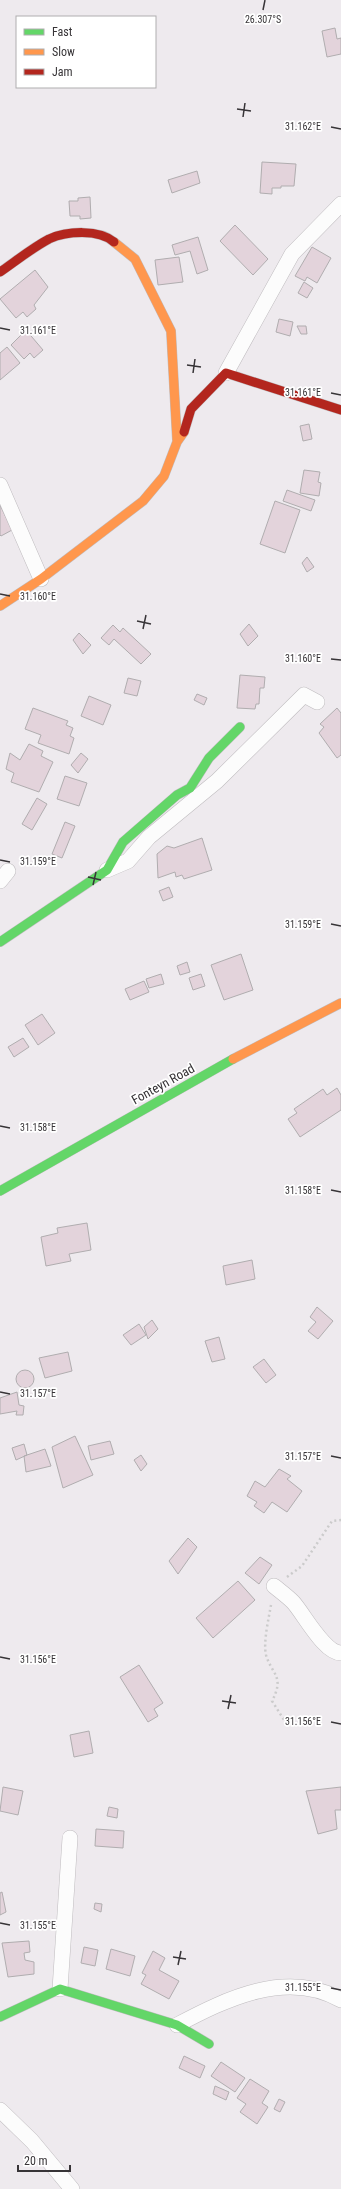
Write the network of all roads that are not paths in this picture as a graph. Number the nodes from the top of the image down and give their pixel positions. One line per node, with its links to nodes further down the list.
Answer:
1 (341, 204): 3 (street)
2 (0, 272): 5 (street)
3 (226, 373): 4 (street); 5 (street)
4 (341, 410)
5 (177, 442): 7 (street)
6 (0, 485): 7 (street)
7 (41, 579): 8 (street)
8 (0, 606)
9 (317, 702): 11 (street)
10 (240, 727): 11 (street)
11 (107, 870): 12 (street)
12 (0, 942)
13 (341, 1003): 14 (street, Fonteyn Road)
14 (0, 1191)
15 (274, 1586): 16 (street)
16 (341, 1653)
17 (70, 1838): 18 (street)
18 (60, 1989): 20 (street); 21 (street)
19 (341, 2000): 21 (street)
20 (0, 2017)
21 (176, 2025): 22 (street)
22 (209, 2044)
23 (0, 2110): 24 (street)
24 (72, 2189)

